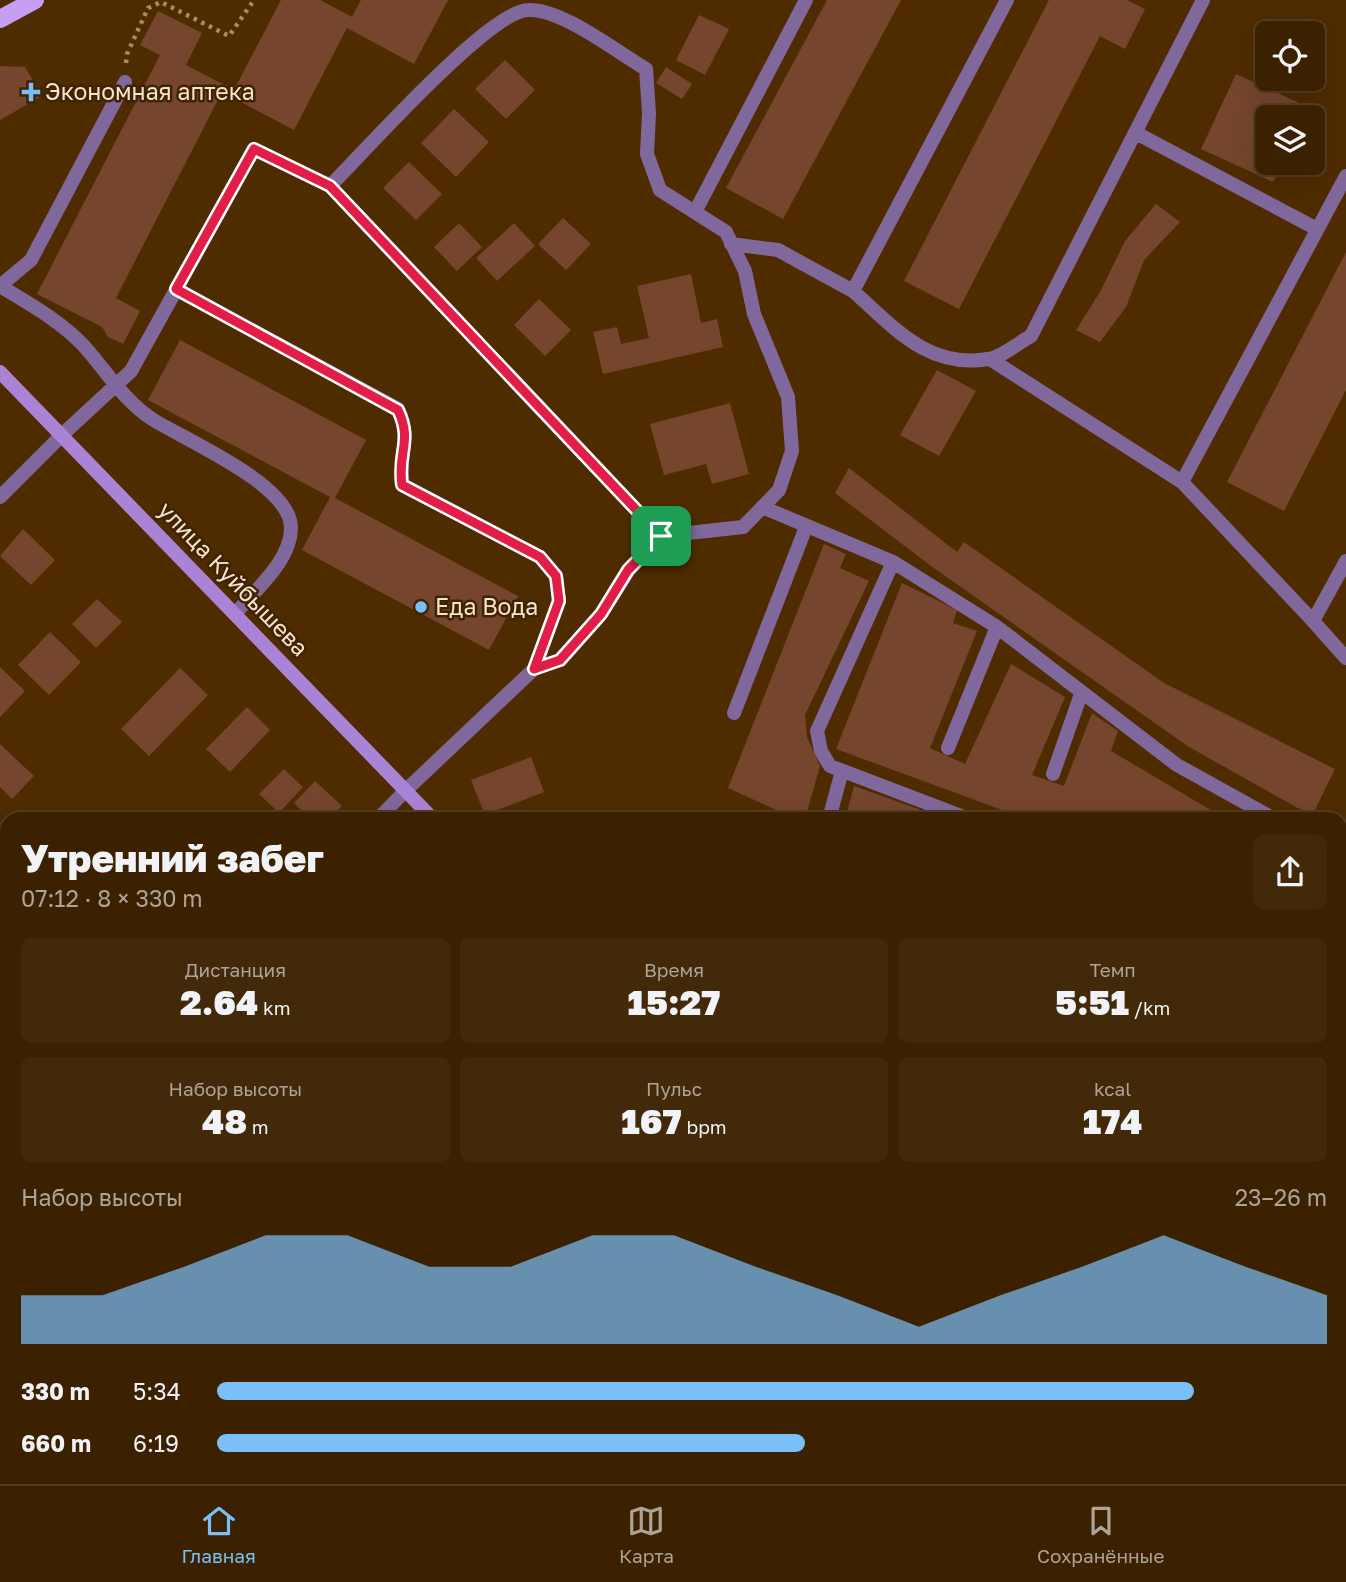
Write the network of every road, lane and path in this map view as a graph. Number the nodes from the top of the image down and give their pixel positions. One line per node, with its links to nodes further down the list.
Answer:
1 (35, 0): 6 (main road)
2 (254, 0): 7 (path)
3 (806, 0): 11 (street)
4 (1007, 0): 16 (street)
5 (1203, 0): 8 (street)
6 (0, 19)
7 (125, 82): 14 (street)
8 (1136, 133): 12 (street); 17 (street)
9 (1346, 176): 12 (street)
10 (330, 186): 11 (street); 15 (street); 25 (street)
11 (695, 212): 13 (street)
12 (1317, 229): 21 (street)
13 (731, 244): 16 (street); 23 (street)
14 (0, 286): 19 (street)
15 (176, 289): 19 (street); 32 (street)
16 (853, 291): 17 (street)
17 (990, 359): 21 (street)
18 (0, 372): 20 (main road, улица Куйбышева)
19 (115, 385): 20 (street); 28 (street)
20 (63, 435): 22 (street); 28 (main road, улица Куйбышева)
21 (1182, 482): 29 (street)
22 (0, 497)
23 (762, 507): 24 (street); 25 (street)
24 (806, 527): 27 (street); 34 (street)
25 (661, 536): 32 (street)
26 (1346, 561): 29 (street)
27 (893, 562): 30 (street); 36 (street)
28 (235, 614): 38 (main road, улица Куйбышева)
29 (1313, 621): 31 (street)
30 (997, 627): 33 (street); 35 (street)
31 (1346, 658)
32 (534, 669): 38 (street)
33 (1081, 694): 37 (street); 43 (street)
34 (734, 713)
35 (948, 748)
36 (842, 771): 41 (street); 42 (street)
37 (1054, 774)
38 (405, 791): 39 (street); 40 (main road, улица Куйбышева)
39 (385, 812)
40 (426, 812)
41 (831, 812)
42 (950, 812)
43 (1261, 812)

